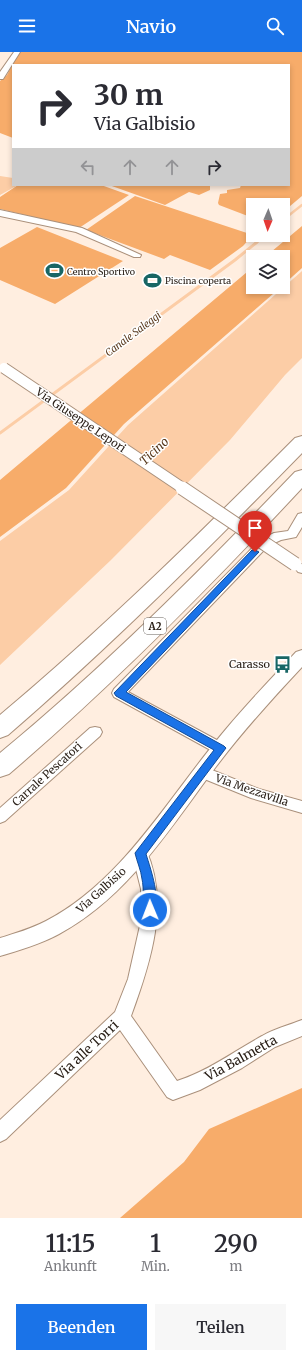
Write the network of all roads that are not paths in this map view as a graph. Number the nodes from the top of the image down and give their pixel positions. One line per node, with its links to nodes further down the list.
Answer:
1 (16, 52): 2 (street)
2 (0, 77)
3 (0, 213): 4 (street)
4 (137, 255)
5 (2, 366): 9 (street, Via Giuseppe Lepori, bridge)
6 (302, 442): 11 (highway, A2)
7 (302, 476): 14 (highway, A2)
8 (302, 517): 13 (street)
9 (300, 567)
10 (302, 656): 13 (street, Via Galbisio)
11 (0, 730)
12 (95, 732): 17 (street, Carrale Pescatori)
13 (221, 748): 15 (street, Via Galbisio)
14 (0, 768)
15 (202, 772): 16 (street, Via Mezzavilla); 18 (street, Via Galbisio)
16 (302, 807)
17 (0, 817)
18 (140, 853): 19 (street, Via Galbisio); 20 (street, Via alle Torri)
19 (0, 947)
20 (122, 1017): 21 (street, Via Balmetta); 22 (street, Via alle Torri)
21 (302, 1028)
22 (0, 1133)

